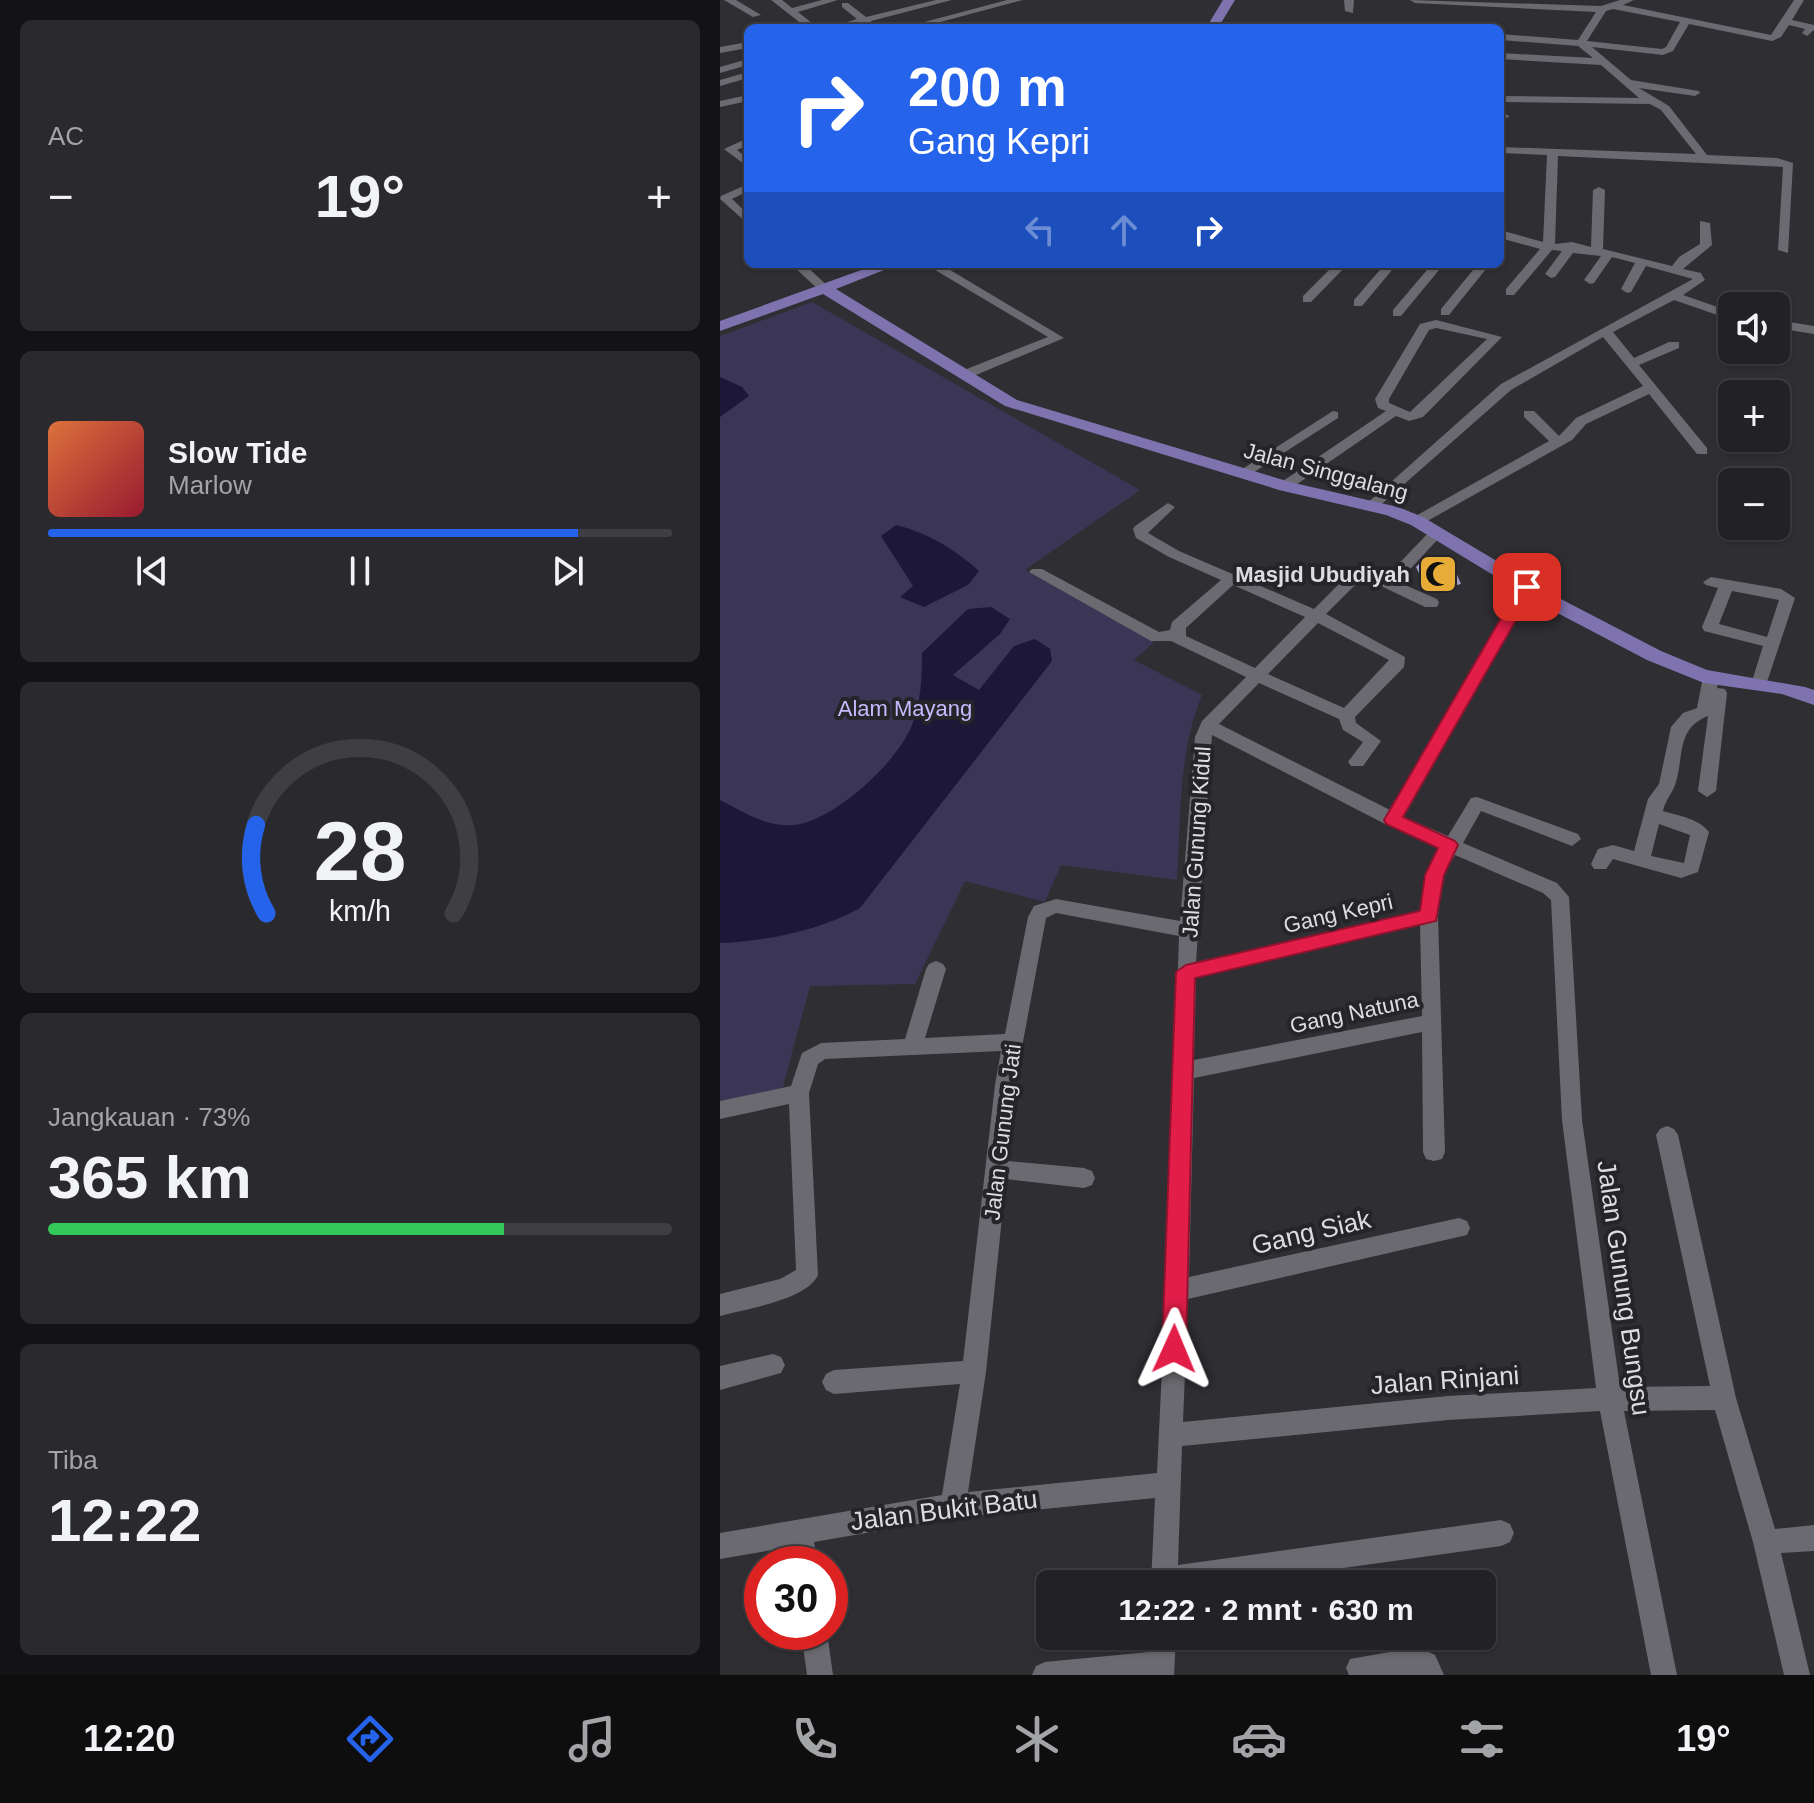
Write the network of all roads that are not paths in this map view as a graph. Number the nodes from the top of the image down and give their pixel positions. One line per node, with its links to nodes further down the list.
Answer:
1 (729, 0): 14 (street)
2 (776, 0): 12 (street)
3 (833, 0): 12 (street)
4 (947, 0): 19 (street)
5 (1018, 0): 20 (street)
6 (1229, 0): 21 (main road)
7 (1415, 0): 22 (street)
8 (1629, 0): 11 (street)
9 (1799, 0): 16 (street)
10 (845, 5): 19 (street)
11 (1607, 7): 15 (street); 22 (street); 26 (street)
12 (792, 11): 17 (street)
13 (812, 13): 18 (street)
14 (756, 15)
15 (1686, 21): 16 (street); 26 (street)
16 (1784, 21): 23 (street)
17 (808, 24)
18 (825, 24)
19 (869, 24)
20 (923, 24)
21 (1214, 24)
22 (1533, 26): 24 (street); 25 (street); 30 (street)
23 (1811, 27)
24 (1504, 36)
25 (1558, 41): 26 (street); 31 (street)
26 (1581, 43): 32 (street)
27 (744, 46): 28 (street)
28 (720, 50)
29 (1504, 56): 30 (street)
30 (1522, 57): 31 (street)
31 (1559, 59): 32 (street)
32 (1603, 62): 38 (street)
33 (744, 63): 34 (street)
34 (720, 70)
35 (744, 76): 37 (street)
36 (1506, 82): 40 (street)
37 (720, 83)
38 (1626, 83): 41 (street); 41 (street)
39 (744, 99): 42 (street)
40 (1506, 99): 41 (street)
41 (1650, 101): 46 (street)
42 (720, 104)
43 (744, 143): 47 (street)
44 (1504, 150): 45 (street)
45 (1553, 152): 46 (street); 54 (street)
46 (1704, 158): 56 (street)
47 (744, 161)
48 (744, 189): 50 (street)
49 (1599, 190): 57 (street)
50 (742, 213): 51 (street)
51 (722, 214)
52 (1704, 223): 66 (street)
53 (1504, 238): 54 (street)
54 (1549, 246): 55 (street); 71 (street)
55 (1572, 246): 57 (street); 67 (street)
56 (1784, 250)
57 (1603, 252): 58 (street); 68 (street)
58 (1642, 262): 66 (street); 70 (street)
59 (801, 268): 69 (street)
60 (881, 268): 69 (main road)
61 (938, 268): 84 (street)
62 (1338, 268): 73 (street)
63 (1388, 268): 74 (street)
64 (1435, 268): 77 (street)
65 (1481, 268): 76 (street)
66 (1676, 269): 72 (street)
67 (1551, 274)
68 (1590, 280)
69 (825, 289): 78 (main road); 84 (main road, Jalan Singgalang)
70 (1627, 289)
71 (1510, 292)
72 (1673, 295): 75 (street); 81 (street)
73 (1307, 299)
74 (1358, 303)
75 (1718, 311)
76 (1445, 312)
77 (1397, 313)
78 (720, 326)
79 (1790, 326): 80 (street)
80 (1814, 330)
81 (1605, 331): 83 (street); 93 (street)
82 (1674, 345): 83 (street)
83 (1631, 364): 85 (street)
84 (964, 375): 91 (main road, Jalan Singgalang)
85 (1648, 389): 89 (street); 90 (street)
86 (1395, 411): 86 (street); 92 (street)
87 (1529, 414): 89 (street)
88 (1333, 415): 91 (street)
89 (1558, 442): 95 (street)
90 (1702, 451)
91 (1243, 473): 92 (main road, Jalan Singgalang)
92 (1285, 486): 93 (main road, Jalan Singgalang)
93 (1371, 506): 95 (main road, Jalan Singgalang)
94 (1168, 507): 98 (street)
95 (1417, 521): 96 (main road, Jalan Singgalang)
96 (1436, 533): 99 (street); 100 (main road, Jalan Singgalang)
97 (1037, 572): 103 (street)
98 (1231, 579): 102 (street); 103 (street)
99 (1387, 583): 101 (street); 102 (street)
100 (1527, 587): 106 (main road, Jalan Singgalang); 114 (street)
101 (1431, 603)
102 (1315, 615): 105 (street); 109 (street)
103 (1175, 635): 105 (street)
104 (1771, 643): 104 (street); 107 (street)
105 (1261, 675): 109 (street); 110 (street)
106 (1714, 678): 107 (main road, Jalan Singgalang); 112 (street); 113 (street)
107 (1760, 681): 108 (main road, Jalan Singgalang)
108 (1814, 698)
109 (1346, 716): 111 (street)
110 (1208, 725): 114 (street); 120 (street, Jalan Gunung Kidul)
111 (1357, 762)
112 (1707, 791)
113 (1661, 817): 117 (street); 117 (street)
114 (1393, 820): 116 (street)
115 (1572, 839): 116 (street)
116 (1449, 845): 119 (street); 140 (street, Jalan Gunung Bungsu)
117 (1641, 859): 118 (street)
118 (1600, 864)
119 (1429, 916): 122 (street, Gang Kepri); 123 (street, Gang Natuna)
120 (1189, 930): 122 (street, Jalan Gunung Kidul); 124 (street, Jalan Gunung Jati)
121 (936, 969): 125 (street)
122 (1186, 972): 126 (street, Jalan Gunung Kidul)
123 (1432, 1022): 126 (street, Gang Natuna); 130 (street)
124 (1013, 1042): 125 (street); 131 (street, Jalan Gunung Jati)
125 (912, 1047): 127 (street)
126 (1184, 1071): 134 (street, Jalan Gunung Kidul)
127 (799, 1093): 128 (street); 135 (street)
128 (720, 1110)
129 (1667, 1135): 141 (street)
130 (1434, 1152)
131 (996, 1169): 132 (street); 137 (street, Jalan Gunung Jati)
132 (1084, 1178)
133 (1459, 1228): 134 (street, Gang Siak)
134 (1175, 1291): 142 (street, Jalan Gunung Kidul)
135 (720, 1305)
136 (773, 1365): 138 (street)
137 (974, 1372): 139 (street); 144 (street, Jalan Gunung Jati)
138 (720, 1378)
139 (834, 1382)
140 (1609, 1396): 141 (street, Jalan Rinjani); 142 (street, Jalan Rinjani); 160 (street, Jalan Gunung Bungsu)
141 (1724, 1398): 148 (street)
142 (1172, 1435): 143 (street, Jalan Gunung Kidul)
143 (1170, 1484): 144 (street, Jalan Bukit Batu); 151 (street, Jalan Gunung Kidul)
144 (953, 1506): 145 (street, Jalan Bukit Batu)
145 (800, 1530): 149 (street, Jalan Bukit Batu); 150 (street)
146 (1501, 1533): 152 (street)
147 (1814, 1538): 148 (street)
148 (1766, 1542): 161 (street)
149 (720, 1546)
150 (802, 1546)
151 (1165, 1570)
152 (1247, 1570)
153 (817, 1650): 157 (street)
154 (1163, 1650): 156 (street)
155 (1359, 1668): 159 (street)
156 (1162, 1670): 158 (street)
157 (820, 1675)
158 (1045, 1675)
159 (1431, 1675)
160 (1664, 1675)
161 (1797, 1675)

